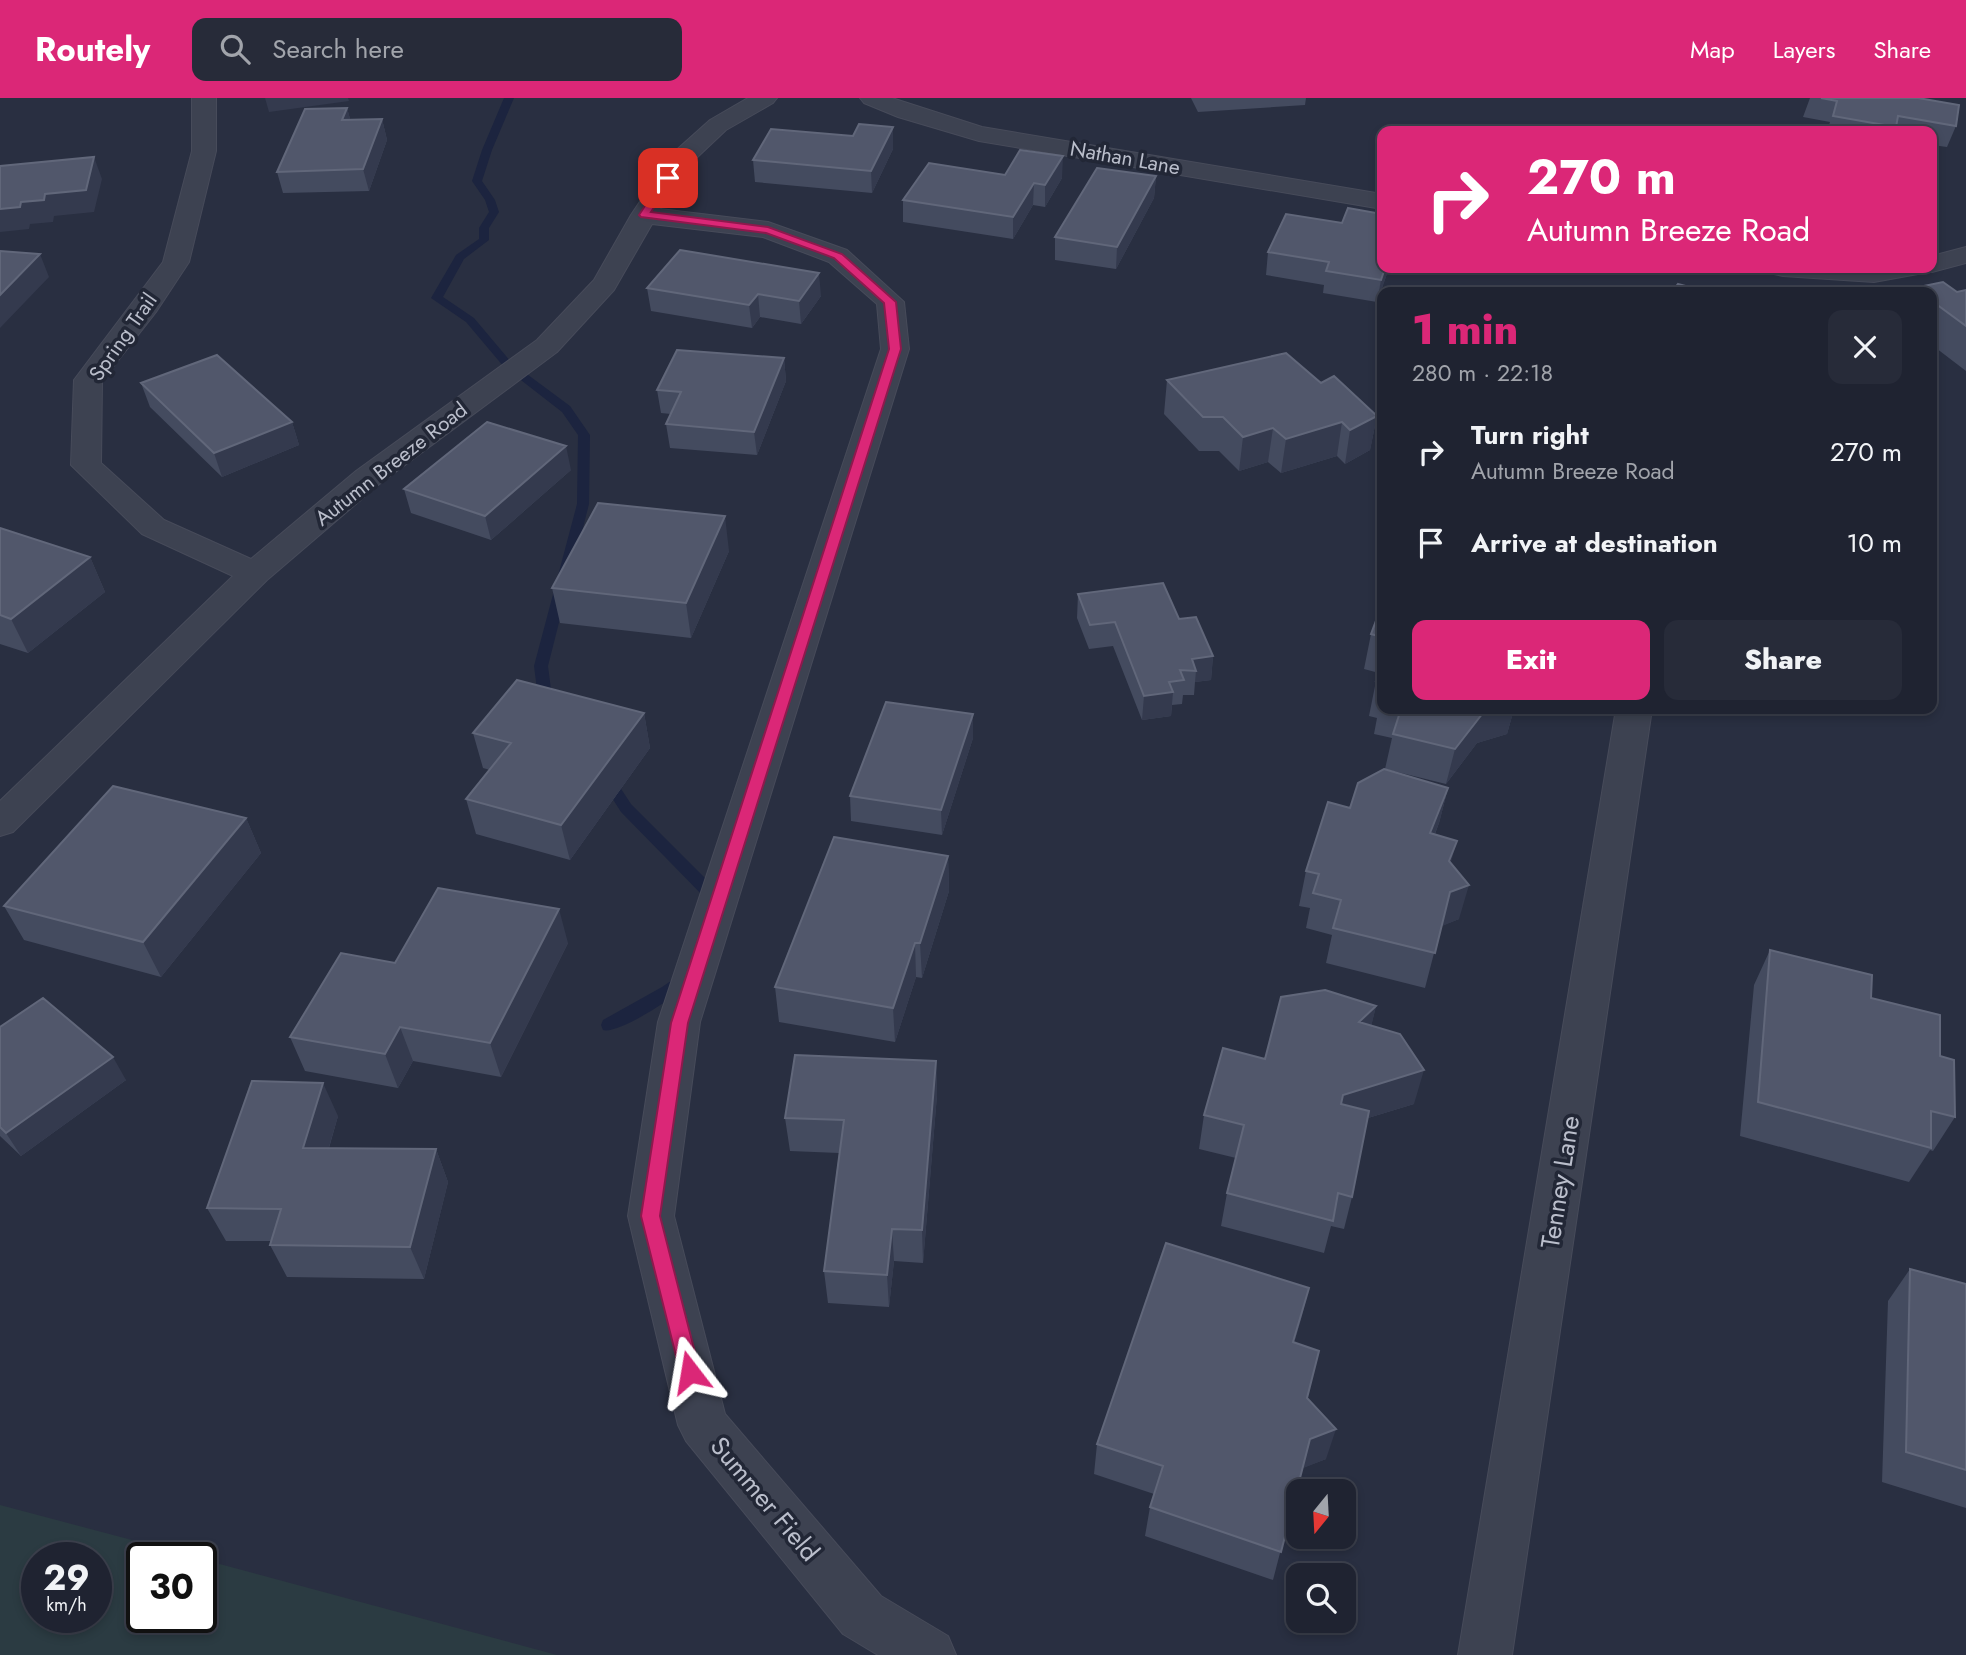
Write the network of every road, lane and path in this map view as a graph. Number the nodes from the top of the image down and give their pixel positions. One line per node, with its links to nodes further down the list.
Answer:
1 (204, 98): 10 (street, Spring Trail)
2 (765, 98): 5 (street, Autumn Breeze Road)
3 (872, 98): 4 (street, Nathan Lane)
4 (1377, 201)
5 (645, 215): 10 (street, Autumn Breeze Road); 13 (street, Summer Field)
6 (1966, 255): 7 (street)
7 (1937, 263)
8 (1859, 273): 9 (street)
9 (1880, 273)
10 (255, 573): 12 (street, Autumn Breeze Road)
11 (1633, 714): 14 (street, Tenney Lane)
12 (0, 823)
13 (929, 1655)
14 (1485, 1655)

